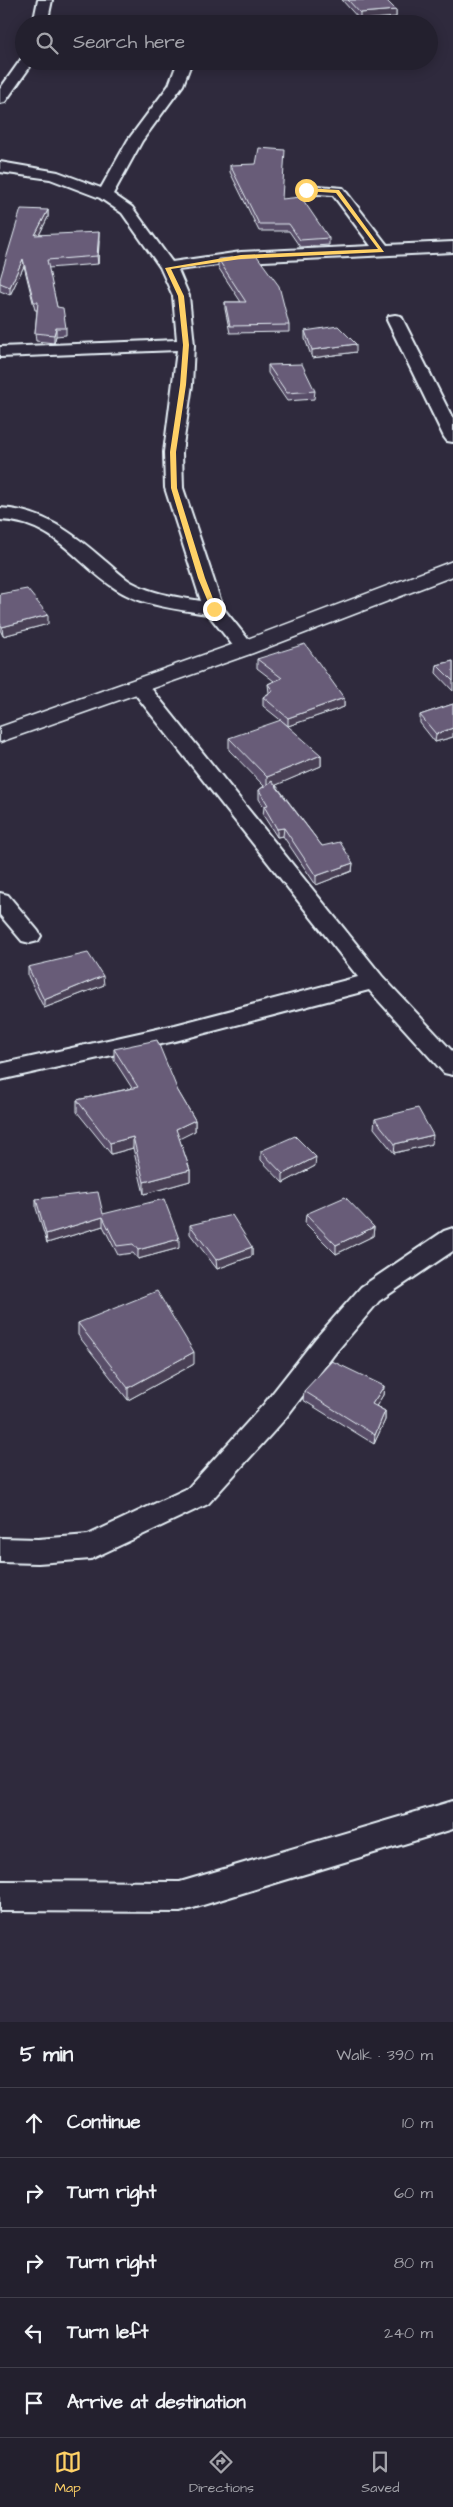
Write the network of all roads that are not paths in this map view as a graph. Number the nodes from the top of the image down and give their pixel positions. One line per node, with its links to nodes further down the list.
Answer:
1 (45, 0): 2 (street)
2 (42, 15)
3 (21, 70): 5 (street)
4 (182, 70): 8 (street)
5 (0, 99)
6 (0, 167): 8 (street)
7 (306, 190): 10 (street)
8 (105, 195): 11 (street)
9 (453, 247): 10 (street)
10 (382, 250): 11 (street)
11 (168, 268): 13 (street)
12 (394, 320): 15 (street)
13 (186, 345): 14 (street); 18 (street)
14 (0, 352)
15 (453, 437)
16 (0, 514): 18 (street)
17 (453, 568): 19 (main road)
18 (214, 609): 19 (street)
19 (245, 648): 20 (main road)
20 (139, 686): 21 (main road); 24 (street)
21 (0, 735)
22 (0, 900): 23 (street)
23 (30, 936)
24 (374, 981): 25 (street); 26 (street)
25 (453, 1066)
26 (0, 1072)
27 (453, 1238): 28 (street)
28 (0, 1550)
29 (453, 1815): 30 (street)
30 (0, 1896)

